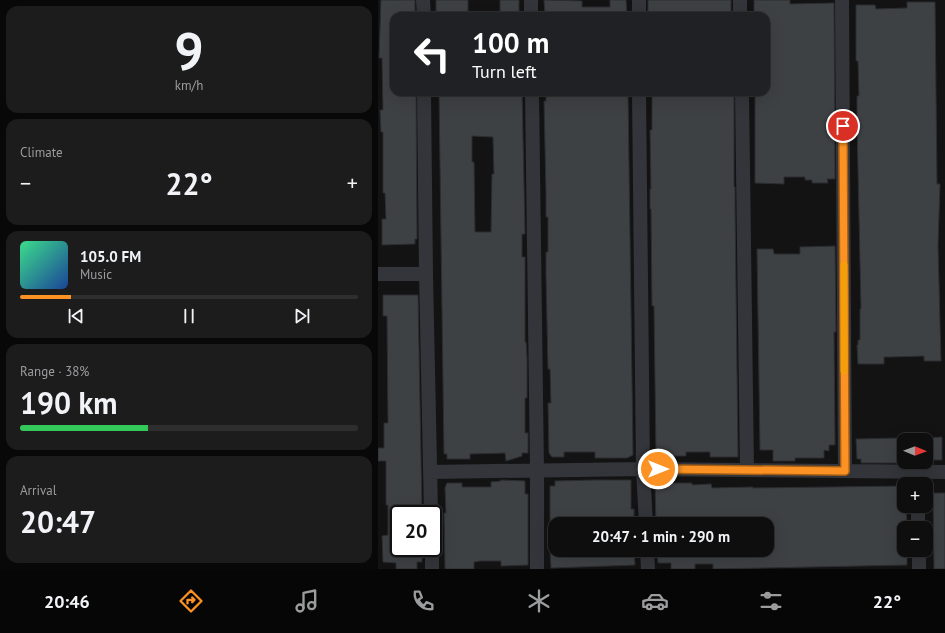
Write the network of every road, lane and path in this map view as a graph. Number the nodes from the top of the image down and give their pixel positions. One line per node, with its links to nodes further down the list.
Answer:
1 (423, 0): 6 (street)
2 (531, 0): 7 (street)
3 (638, 0): 8 (street)
4 (740, 0): 9 (street)
5 (842, 0): 19 (street)
6 (424, 12)
7 (531, 12)
8 (639, 12)
9 (740, 12)
10 (424, 96): 15 (street)
11 (532, 96): 17 (street)
12 (639, 96): 16 (street)
13 (742, 96): 18 (street)
14 (378, 274): 15 (street)
15 (426, 274): 20 (street)
16 (643, 469): 17 (street); 18 (street); 25 (street)
17 (537, 470): 20 (street); 30 (street)
18 (748, 470): 19 (street)
19 (845, 471): 22 (street)
20 (430, 472): 24 (street)
21 (945, 472): 23 (street)
22 (907, 477)
23 (922, 477)
24 (431, 505)
25 (646, 517)
26 (432, 557): 29 (street)
27 (647, 557): 31 (street)
28 (919, 557): 32 (street)
29 (432, 569)
30 (537, 569)
31 (648, 569)
32 (919, 569)

